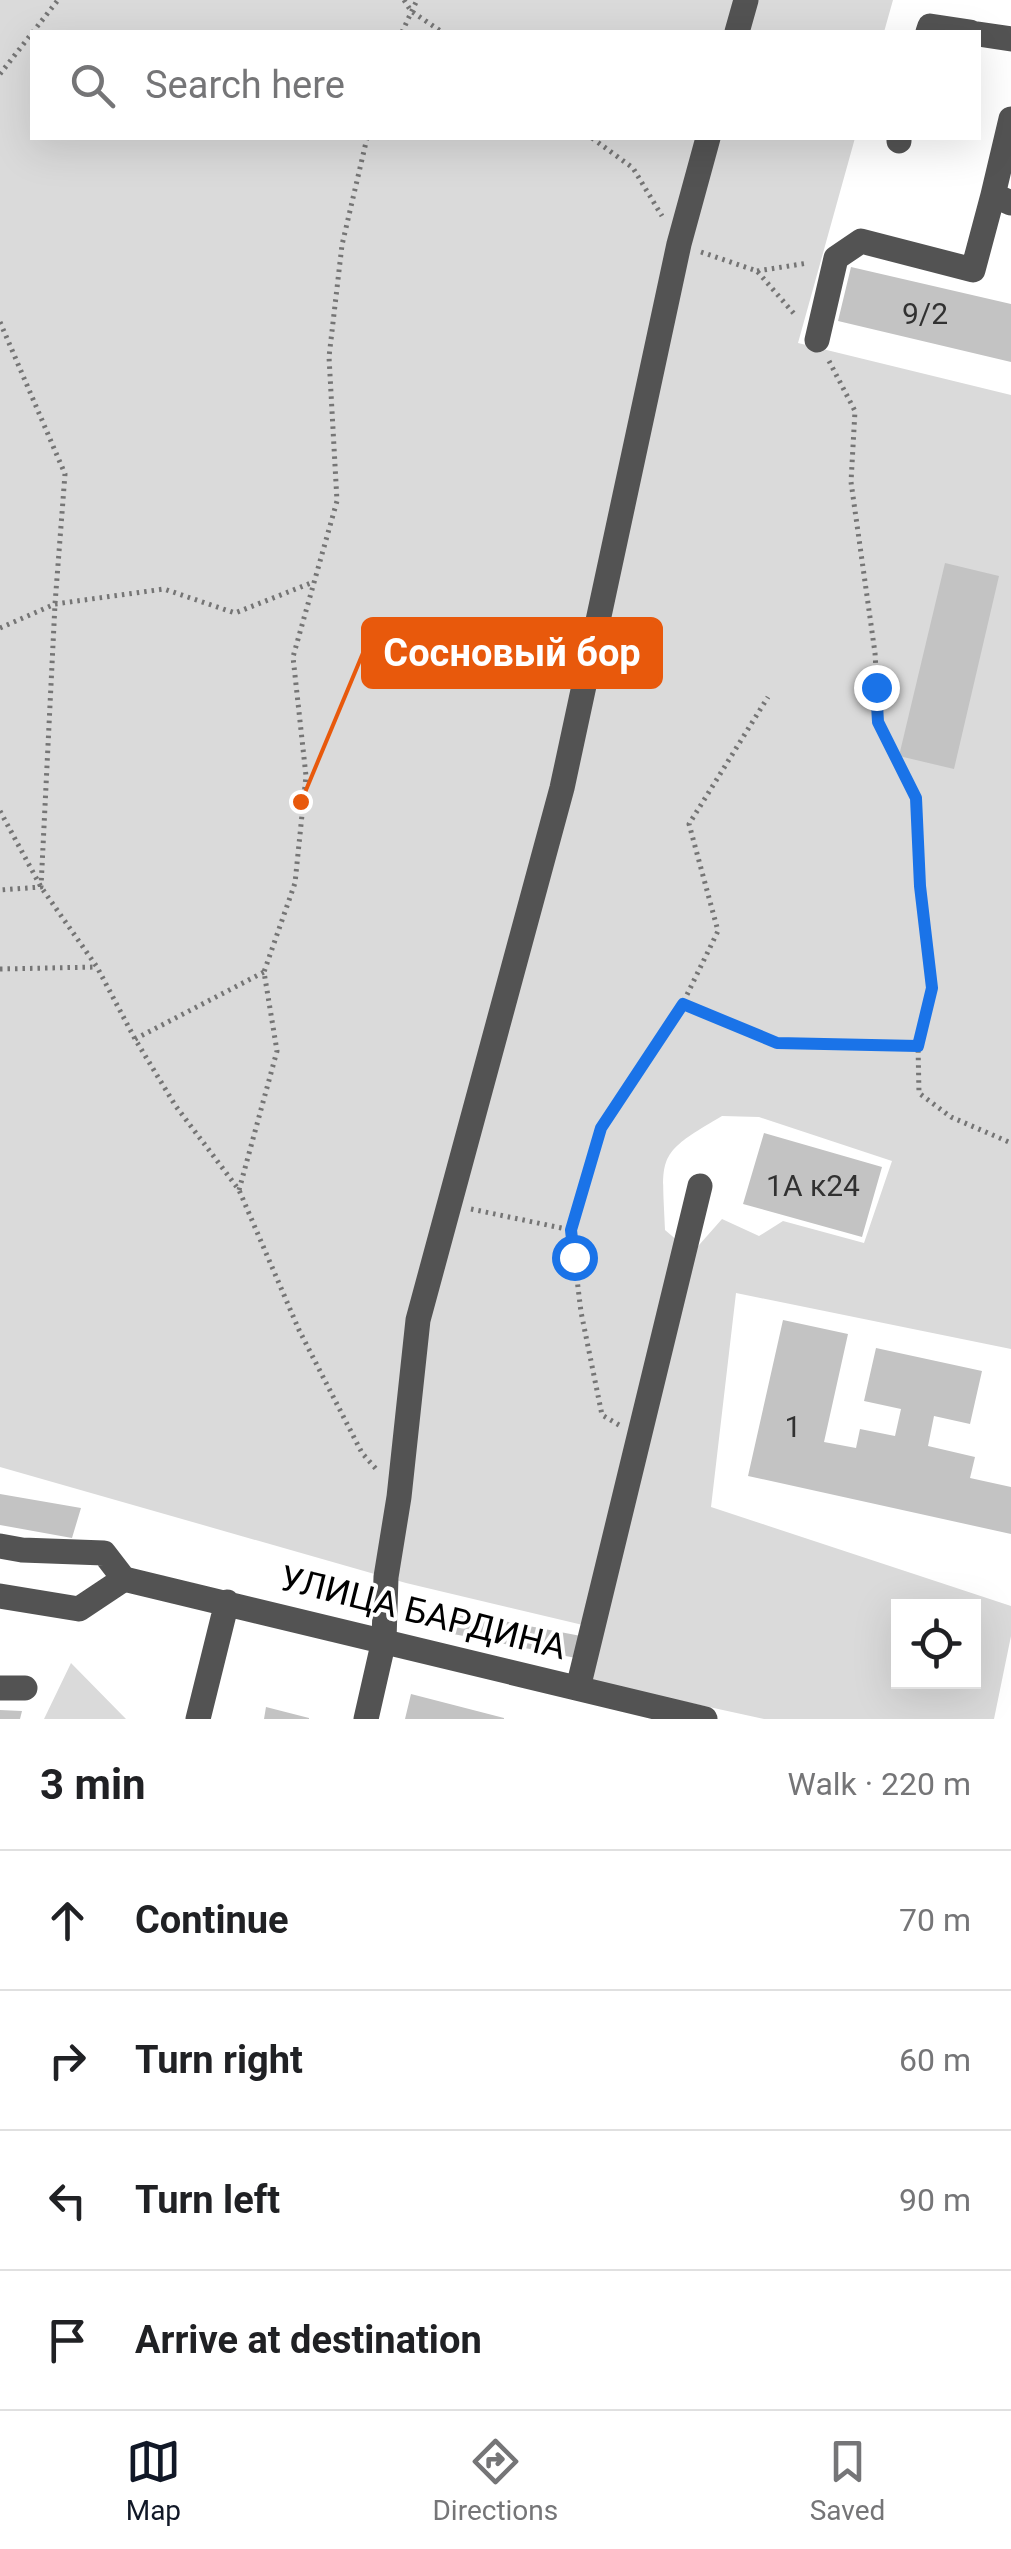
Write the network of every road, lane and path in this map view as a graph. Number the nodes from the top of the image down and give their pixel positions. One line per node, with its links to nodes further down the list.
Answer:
1 (58, 0): 6 (path)
2 (404, 0): 5 (path)
3 (417, 0): 5 (path)
4 (746, 0): 9 (street)
5 (411, 11): 7 (path); 8 (path)
6 (34, 30)
7 (403, 30)
8 (439, 30)
9 (738, 30)
10 (929, 30): 11 (street)
11 (957, 30)
12 (981, 35): 14 (street)
13 (30, 36): 15 (path)
14 (1011, 40)
15 (0, 74)
16 (1011, 119): 20 (street)
17 (367, 140): 26 (path)
18 (595, 140): 21 (path)
19 (707, 140): 21 (street)
20 (1002, 199): 22 (street)
21 (679, 244): 23 (path); 42 (street)
22 (836, 258): 23 (path); 25 (street)
23 (756, 271): 25 (path)
24 (0, 322): 27 (path)
25 (818, 340): 38 (path)
26 (312, 583): 27 (path); 35 (path)
27 (54, 604): 28 (path); 31 (path)
28 (0, 628)
29 (768, 697): 36 (path)
30 (0, 811): 31 (path)
31 (41, 887): 32 (path); 33 (path)
32 (0, 890)
33 (97, 967): 34 (path); 37 (path)
34 (0, 969)
35 (264, 972): 37 (path); 41 (path)
36 (683, 1004): 38 (path); 43 (path)
37 (135, 1039): 41 (path)
38 (918, 1046): 39 (path)
39 (1011, 1143)
40 (700, 1186): 44 (street)
41 (239, 1190): 45 (path)
42 (450, 1204): 43 (path); 45 (street)
43 (571, 1230): 44 (path)
44 (638, 1436): 51 (street)
45 (399, 1497): 50 (street)
46 (0, 1546): 47 (street)
47 (124, 1578): 48 (street); 49 (street, УЛИЦА БАРДИНА)
48 (0, 1596)
49 (228, 1602): 50 (street, УЛИЦА БАРДИНА); 53 (street)
50 (384, 1640): 51 (street, УЛИЦА БАРДИНА); 54 (street)
51 (578, 1688): 52 (street, УЛИЦА БАРДИНА)
52 (601, 1706): 55 (street, УЛИЦА БАРДИНА)
53 (198, 1719)
54 (366, 1719)
55 (705, 1719)

